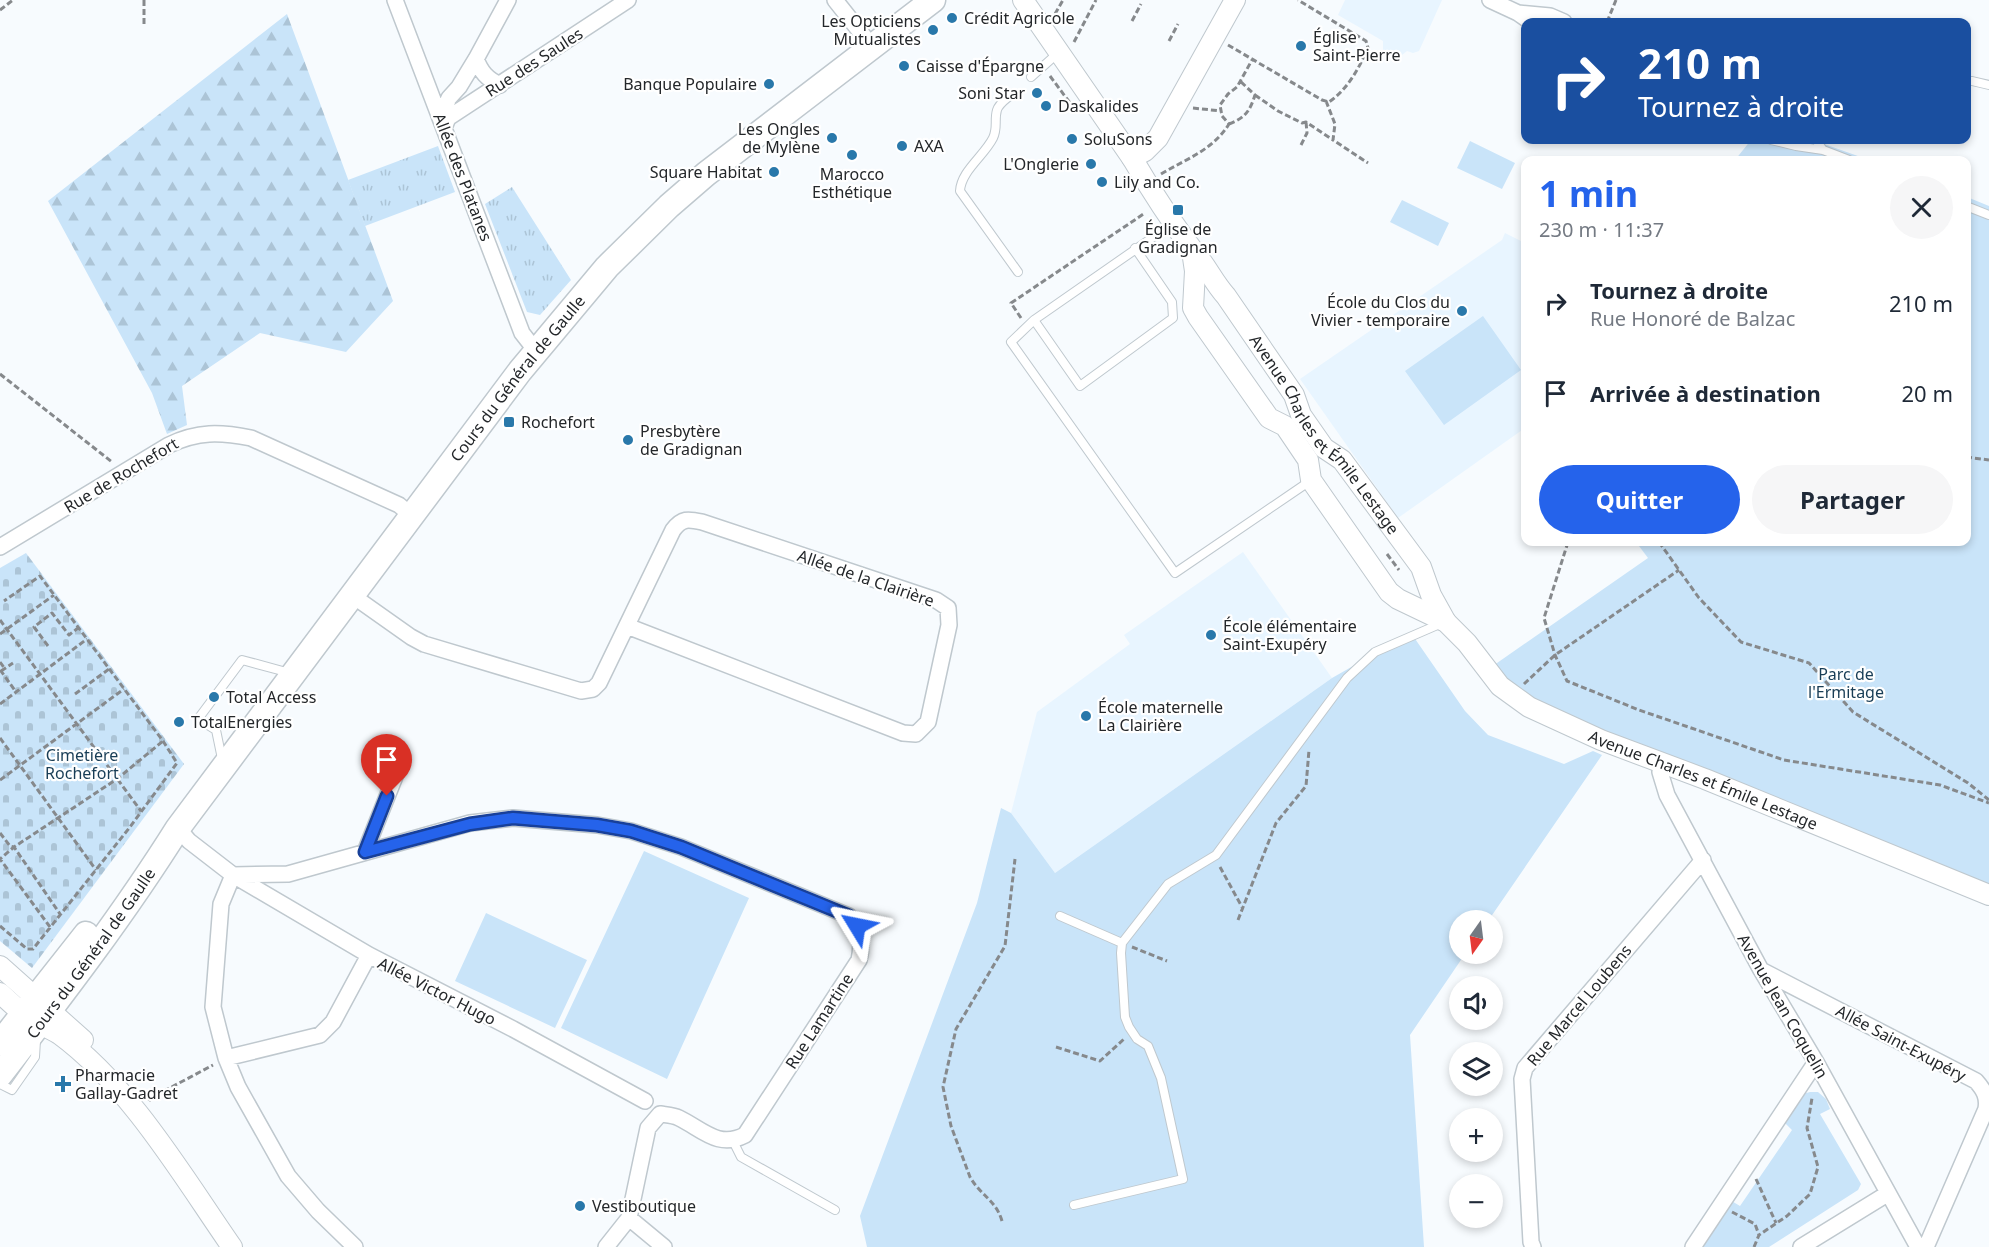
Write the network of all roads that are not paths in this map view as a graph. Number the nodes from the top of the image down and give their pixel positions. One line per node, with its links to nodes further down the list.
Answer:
1 (395, 0): 20 (street, Allée des Platanes)
2 (508, 0): 14 (street)
3 (628, 0): 17 (street, Rue des Saules)
4 (835, 0): 12 (street)
5 (933, 0): 12 (main road, Cours du Général de Gaulle)
6 (1023, 0): 13 (street, Avenue Charles et Émile Lestage)
7 (1234, 0): 25 (street)
8 (1490, 0): 9 (street)
9 (1518, 13): 10 (street); 11 (street)
10 (1525, 18)
11 (1555, 18)
12 (869, 50): 35 (main road, Cours du Général de Gaulle)
13 (1062, 56): 15 (lane); 25 (street, Avenue Charles et Émile Lestage)
14 (476, 59): 17 (street); 20 (street)
15 (1031, 77)
16 (1972, 81): 18 (lane)
17 (500, 85): 20 (street, Rue des Saules)
18 (1989, 85)
19 (1013, 93): 31 (lane)
20 (444, 128): 35 (street, Allée des Platanes)
21 (1788, 144): 23 (lane)
22 (1819, 144): 23 (lane)
23 (1823, 150): 24 (lane)
24 (1839, 156)
25 (1132, 158): 28 (street, Avenue Charles et Émile Lestage)
26 (1971, 208): 27 (lane)
27 (1989, 215)
28 (1173, 223): 29 (lane); 30 (street, Avenue Charles et Émile Lestage)
29 (1135, 248): 34 (lane); 34 (lane)
30 (1192, 251): 32 (street, Avenue Charles et Émile Lestage); 33 (street, Avenue Charles et Émile Lestage)
31 (1018, 272)
32 (1214, 283): 33 (street); 39 (street, Avenue Charles et Émile Lestage)
33 (1194, 291): 36 (street, Avenue Charles et Émile Lestage)
34 (1034, 320): 36 (lane)
35 (536, 351): 37 (main road, Cours du Général de Gaulle)
36 (1311, 480): 41 (street, Avenue Charles et Émile Lestage)
37 (412, 516): 38 (street, Rue de Rochefort); 40 (main road, Cours du Général de Gaulle)
38 (0, 547)
39 (1428, 588): 41 (street); 42 (street, Avenue Charles et Émile Lestage)
40 (353, 596): 43 (street, Allée de la Clairière); 44 (main road, Cours du Général de Gaulle)
41 (1411, 605): 42 (street, Avenue Charles et Émile Lestage)
42 (1446, 622): 46 (street, Avenue Charles et Émile Lestage); 54 (lane)
43 (627, 626): 43 (street, Allée de la Clairière)
44 (294, 675): 47 (main road, Cours du Général de Gaulle); 47 (lane)
45 (402, 759): 49 (street)
46 (1662, 762): 50 (street, Avenue Jean Coquelin); 52 (street, Avenue Charles et Émile Lestage)
47 (224, 767): 48 (main road, Cours du Général de Gaulle)
48 (178, 828): 51 (street, Allée Victor Hugo); 59 (main road, Cours du Général de Gaulle)
49 (365, 852): 51 (street, Rue Lamartine); 66 (street, Rue Lamartine)
50 (1702, 860): 57 (street, Avenue Jean Coquelin); 75 (street, Rue Marcel Loubens)
51 (233, 875): 55 (street, Allée Victor Hugo); 61 (street)
52 (1989, 895)
53 (1060, 916): 54 (lane)
54 (1122, 943): 68 (lane)
55 (369, 955): 61 (street); 65 (street, Allée Victor Hugo)
56 (0, 966): 58 (street)
57 (1761, 970): 62 (street, Avenue Jean Coquelin); 79 (street, Allée Saint-Exupéry)
58 (8, 985): 59 (street)
59 (37, 1012): 60 (main road, Cours du Général de Gaulle); 63 (main road, Cours du Général de Gaulle); 64 (lane); 71 (street)
60 (0, 1043)
61 (226, 1058): 72 (street)
62 (1812, 1067): 67 (street, Avenue Jean Coquelin); 76 (street)
63 (0, 1075)
64 (0, 1084)
65 (645, 1101)
66 (733, 1141): 69 (lane); 70 (street)
67 (1887, 1194): 77 (street); 78 (street, Avenue Jean Coquelin)
68 (1074, 1205)
69 (836, 1210)
70 (629, 1218): 73 (street); 74 (street)
71 (232, 1247)
72 (355, 1247)
73 (606, 1247)
74 (664, 1247)
75 (1533, 1247)
76 (1693, 1247)
77 (1801, 1247)
78 (1918, 1247)
79 (1926, 1247)

